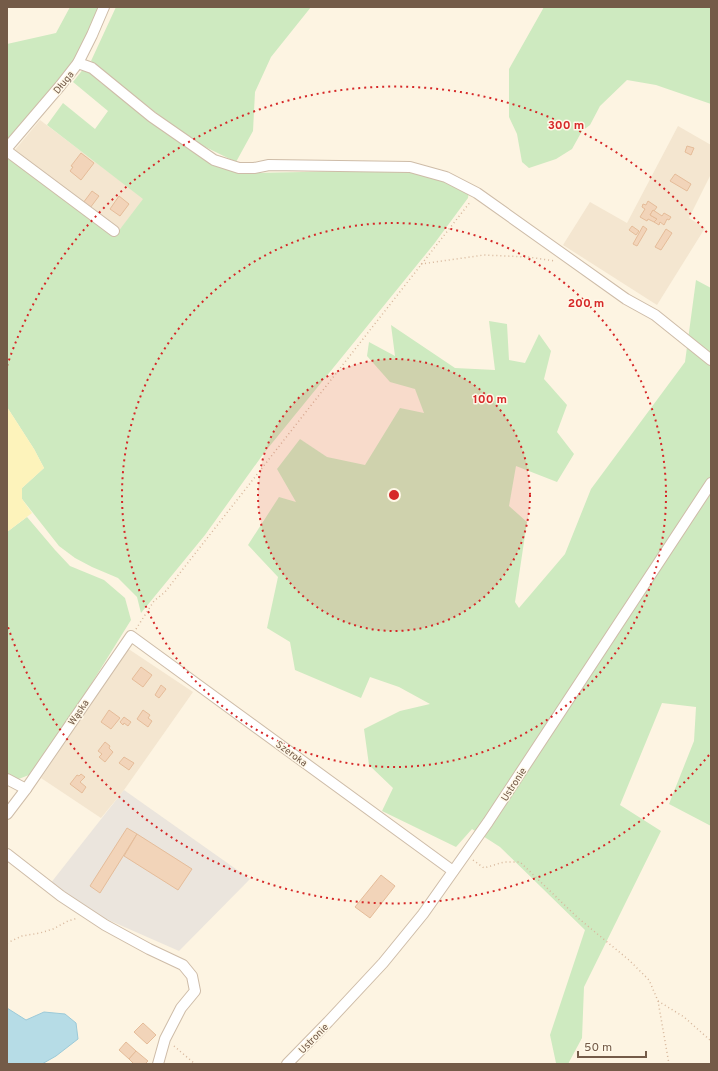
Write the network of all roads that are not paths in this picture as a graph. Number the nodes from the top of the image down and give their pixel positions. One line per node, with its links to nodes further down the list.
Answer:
1 (104, 7): 2 (street, Długa)
2 (78, 63): 3 (street, Długa); 6 (street)
3 (7, 148)
4 (7, 151): 5 (street)
5 (114, 231)
6 (711, 360)
7 (711, 483): 13 (street, Ustronie)
8 (131, 636): 10 (street, Wąska); 13 (street, Szeroka)
9 (7, 779): 10 (street)
10 (26, 789): 11 (street, Wąska)
11 (7, 814)
12 (7, 854): 14 (street)
13 (453, 871): 15 (street, Ustronie)
14 (158, 1064)
15 (287, 1064)

